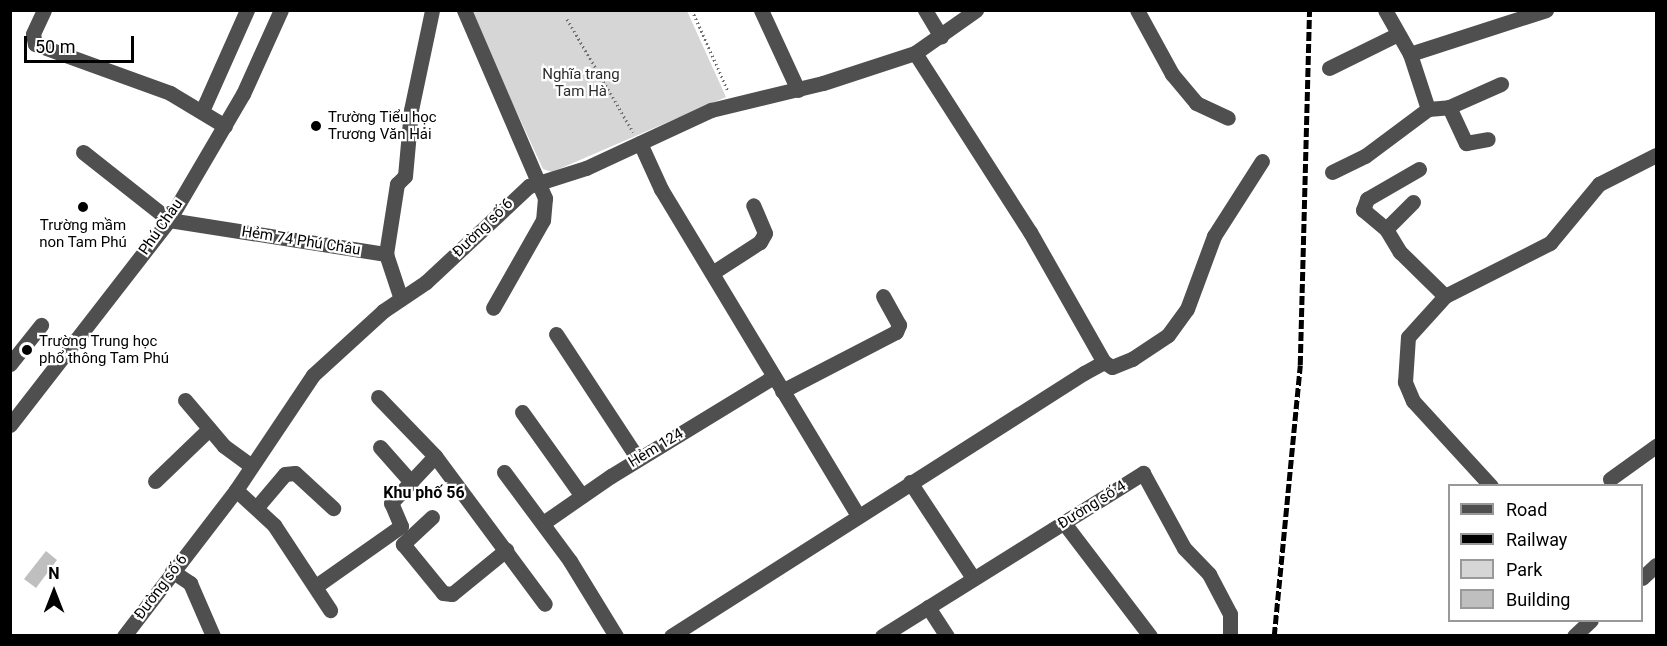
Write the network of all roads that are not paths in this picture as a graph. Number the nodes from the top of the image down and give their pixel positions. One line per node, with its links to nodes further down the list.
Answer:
1 (44, 10): 21 (street)
2 (247, 10): 21 (street)
3 (281, 10): 23 (street, Phú Châu)
4 (432, 10): 36 (street)
5 (464, 10): 31 (street)
6 (761, 10): 18 (street)
7 (926, 10): 13 (street)
8 (976, 10): 13 (street, Đường số 6)
9 (1137, 10): 22 (street)
10 (1385, 10): 12 (street)
11 (1546, 10): 15 (street)
12 (1396, 35): 15 (street); 16 (street)
13 (941, 38): 14 (street, Đường số 6)
14 (915, 53): 18 (street, Đường số 6); 44 (street)
15 (1410, 54): 20 (street)
16 (1329, 68)
17 (1501, 84): 19 (street)
18 (798, 90): 25 (street, Đường số 6)
19 (1449, 107): 20 (street); 24 (street)
20 (1428, 109): 30 (street)
21 (202, 111): 23 (street)
22 (1228, 118)
23 (225, 126): 34 (street, Phú Châu)
24 (1488, 139)
25 (640, 143): 31 (street, Đường số 6); 37 (street)
26 (83, 152): 34 (street)
27 (1656, 155): 39 (street)
28 (1262, 161): 44 (street)
29 (1419, 169): 35 (street)
30 (1332, 172)
31 (543, 183): 40 (street, Đường số 6); 41 (street)
32 (1413, 202): 35 (street)
33 (753, 205): 37 (street)
34 (169, 220): 36 (street, Hẻm 74 Phú Châu); 51 (street, Phú Châu)
35 (1386, 230): 39 (street)
36 (386, 254): 40 (street)
37 (712, 273): 46 (street)
38 (883, 296): 47 (street)
39 (1445, 296): 63 (street)
40 (401, 299): 57 (street, Đường số 6)
41 (493, 308)
42 (41, 325): 45 (street)
43 (556, 334): 56 (street)
44 (1104, 362): 62 (street)
45 (10, 364)
46 (773, 377): 47 (street); 56 (street, Hẻm 124)
47 (782, 391): 68 (street)
48 (378, 397): 55 (street)
49 (185, 400): 52 (street)
50 (522, 412): 65 (street)
51 (12, 421)
52 (208, 429): 57 (street); 60 (street)
53 (1656, 446): 59 (street)
54 (380, 447): 61 (street)
55 (435, 456): 61 (street); 72 (street)
56 (638, 459): 65 (street, Hẻm 124)
57 (250, 465): 64 (street, Đường số 6)
58 (504, 472): 70 (street)
59 (1610, 479)
60 (155, 481)
61 (411, 482): 77 (street)
62 (910, 482): 68 (street); 76 (street)
63 (1489, 484)
64 (236, 490): 66 (street); 74 (street, Đường số 6)
65 (582, 496): 70 (street, Hẻm 124)
66 (257, 507): 67 (street); 77 (street)
67 (333, 508)
68 (858, 515): 85 (street)
69 (432, 516): 72 (street)
70 (543, 523): 84 (street)
71 (1064, 523): 76 (street, Đường số 4); 88 (street); 89 (street, Đường số 4)
72 (506, 550): 78 (street)
73 (1656, 565): 75 (street)
74 (172, 571): 82 (street, Đường số 6); 83 (street)
75 (1643, 576)
76 (974, 578): 79 (street, Đường số 4)
77 (316, 586): 80 (street)
78 (545, 604)
79 (928, 608): 86 (street, Đường số 4); 87 (street)
80 (330, 610)
81 (1590, 622): 90 (street)
82 (124, 636)
83 (213, 636)
84 (616, 636)
85 (671, 636)
86 (882, 636)
87 (947, 636)
88 (1150, 636)
89 (1230, 636)
90 (1574, 636)

